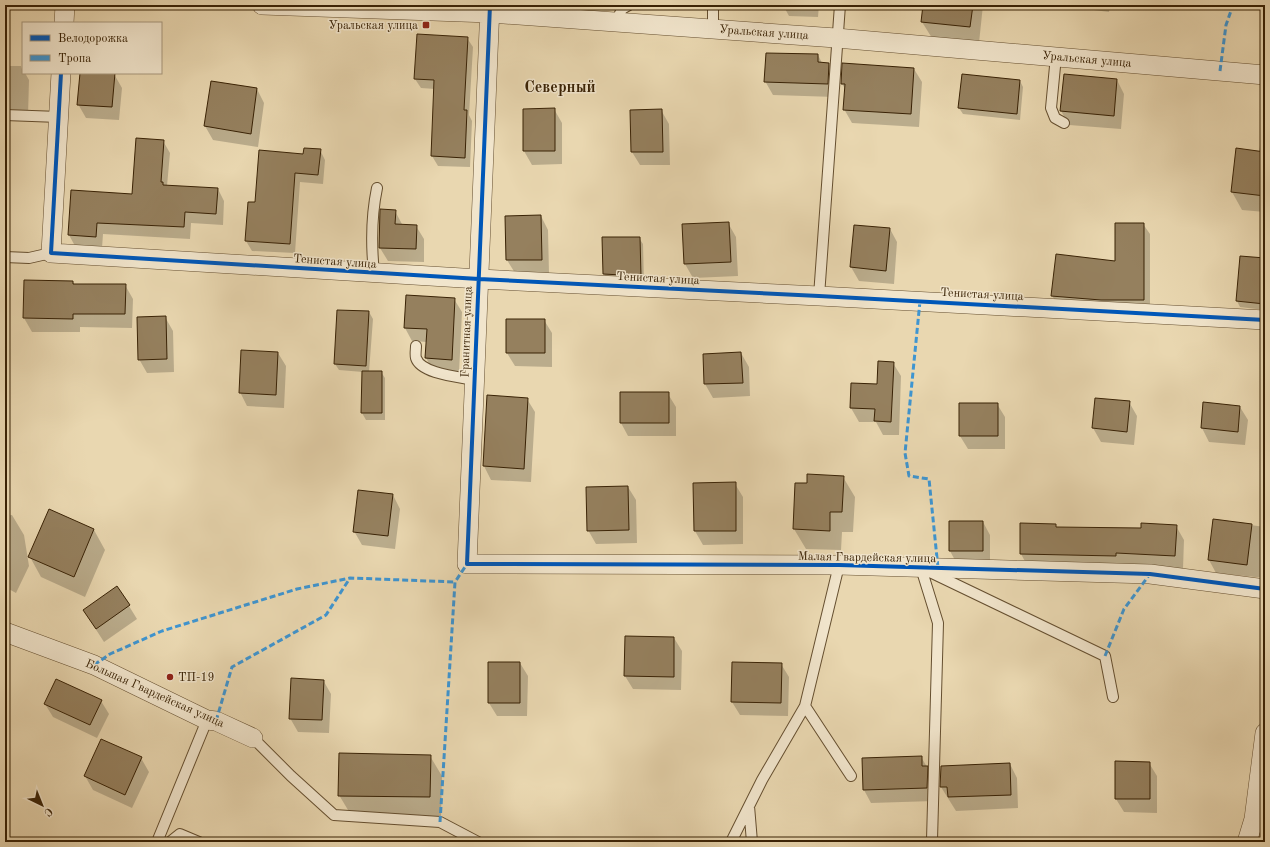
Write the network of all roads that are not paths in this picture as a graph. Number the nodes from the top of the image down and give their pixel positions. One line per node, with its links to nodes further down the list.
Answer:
1 (65, 5): 7 (street)
2 (262, 5): 6 (street, Уральская улица)
3 (629, 5): 8 (lane)
4 (713, 5): 9 (lane)
5 (840, 5): 10 (lane)
6 (490, 9): 8 (street, Уральская улица); 21 (street, Гранитная улица)
7 (64, 22)
8 (616, 22): 9 (street, Уральская улица)
9 (713, 29): 10 (street, Уральская улица)
10 (836, 38): 11 (street, Уральская улица); 22 (lane)
11 (1056, 56): 13 (street, Уральская улица); 16 (lane)
12 (61, 74): 15 (street)
13 (1265, 75)
14 (5, 115): 15 (lane)
15 (58, 117): 18 (street)
16 (1064, 123)
17 (378, 188): 20 (lane)
18 (50, 253): 19 (lane, Тенистая улица); 20 (street, Тенистая улица)
19 (5, 257)
20 (374, 273): 21 (street, Тенистая улица)
21 (479, 279): 22 (street, Тенистая улица); 25 (street, Гранитная улица)
22 (819, 296): 23 (street, Тенистая улица)
23 (1265, 320)
24 (416, 346): 25 (lane)
25 (474, 380): 26 (street, Гранитная улица)
26 (467, 564): 27 (street, Малая Гвардейская улица)
27 (839, 565): 28 (street, Малая Гвардейская улица); 32 (lane)
28 (922, 568): 29 (street, Малая Гвардейская улица); 31 (lane); 39 (lane)
29 (1265, 589)
30 (5, 632): 33 (street, Большая Гвардейская улица)
31 (1113, 697)
32 (805, 706): 36 (lane); 37 (lane)
33 (207, 720): 35 (street, Большая Гвардейская улица); 40 (lane)
34 (1265, 733): 38 (street)
35 (253, 738): 43 (lane, Большая Гвардейская улица)
36 (851, 776)
37 (749, 806): 44 (lane); 45 (lane)
38 (1259, 819): 46 (street)
39 (932, 840)
40 (158, 842)
41 (170, 842): 42 (lane)
42 (199, 842)
43 (478, 842)
44 (731, 842)
45 (752, 842)
46 (1247, 842)

